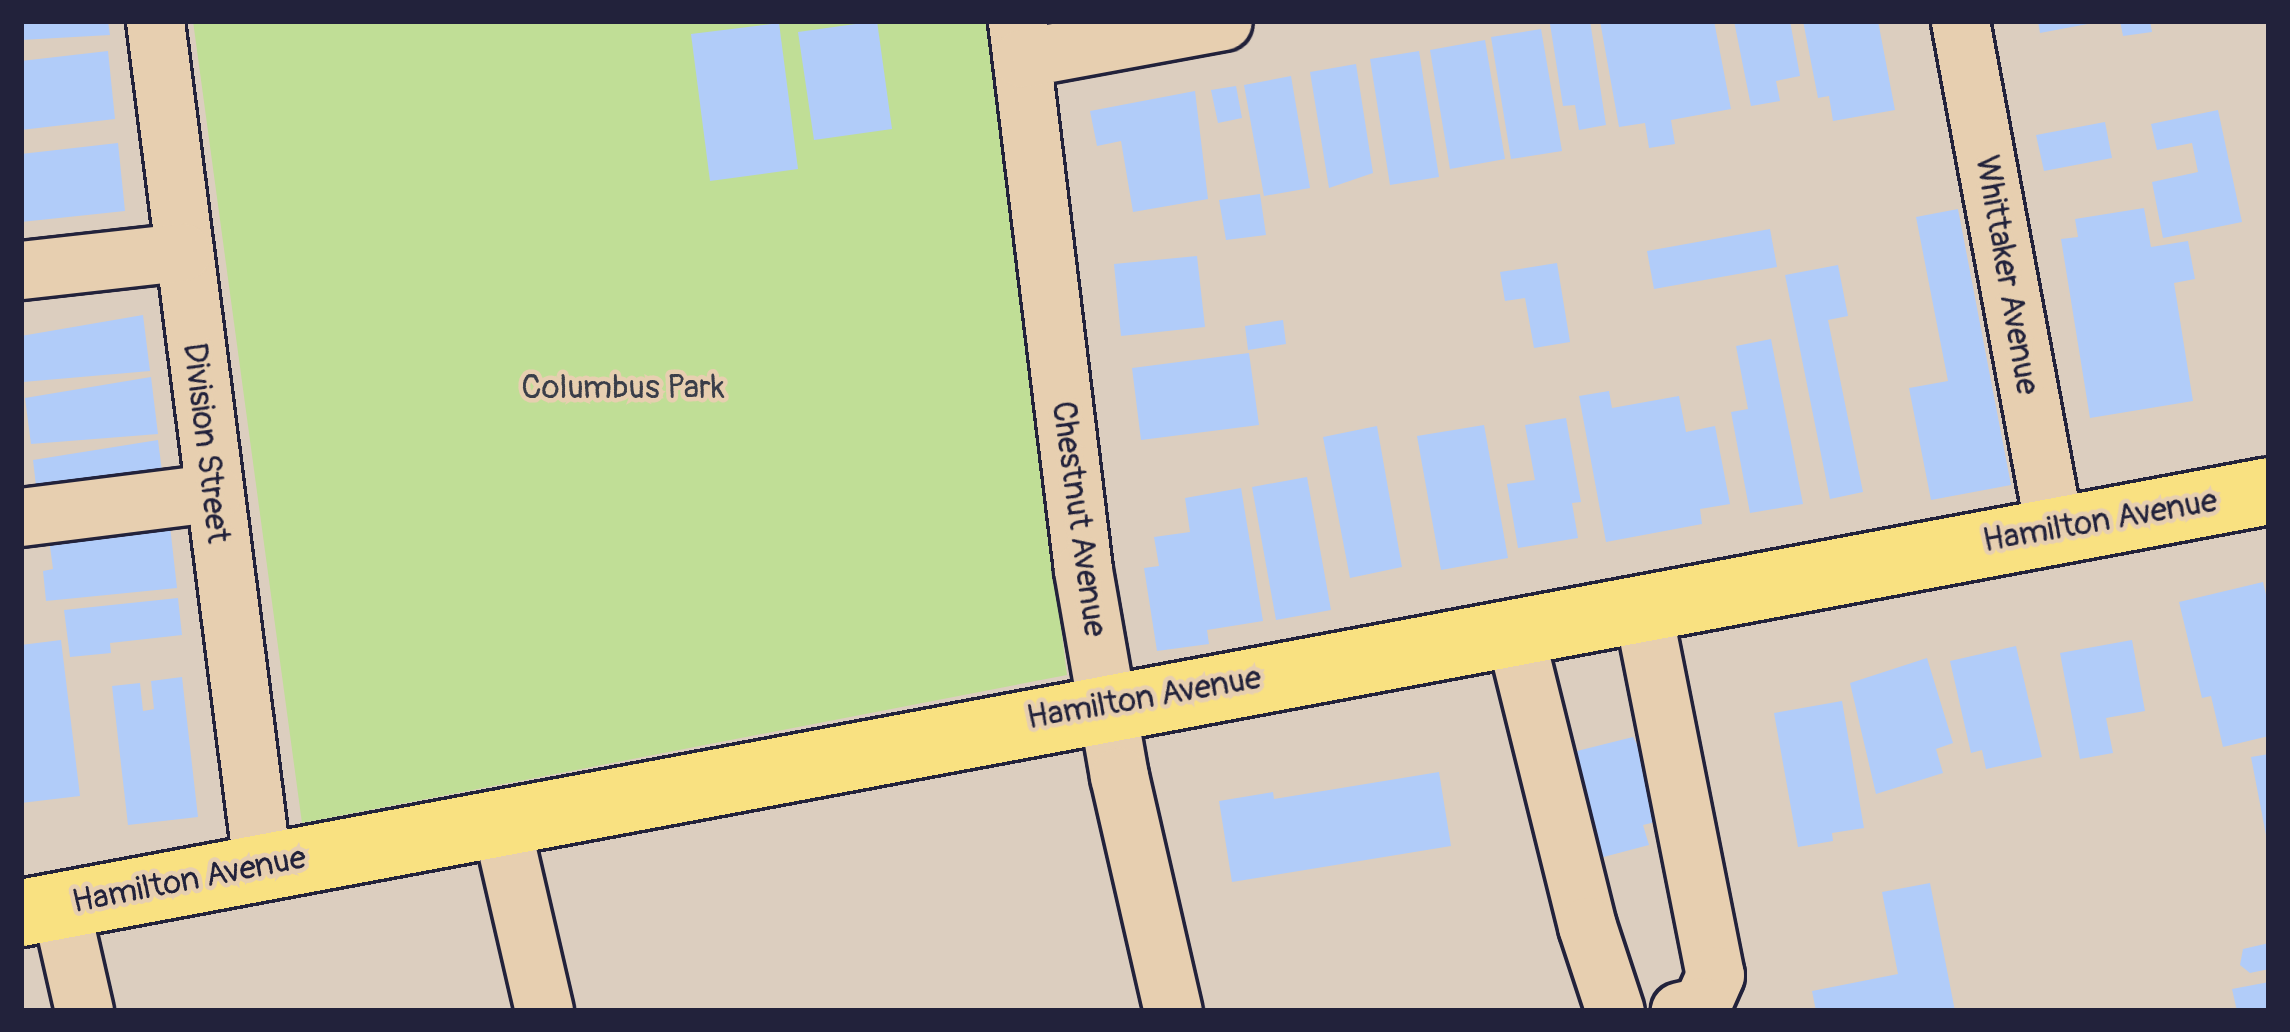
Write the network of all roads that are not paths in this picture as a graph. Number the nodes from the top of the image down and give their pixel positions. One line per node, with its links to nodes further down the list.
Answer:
1 (155, 21): 5 (street, Division Street)
2 (1223, 21): 4 (street)
3 (1960, 21): 10 (street, Whittaker Avenue)
4 (1019, 40): 13 (street, Chestnut Avenue)
5 (182, 252): 6 (street); 8 (street, Division Street)
6 (21, 270)
7 (2269, 490): 10 (main road, Hamilton Avenue)
8 (212, 493): 9 (street); 15 (street, Division Street)
9 (21, 517)
10 (2054, 528): 11 (main road, Hamilton Avenue)
11 (1642, 607): 12 (main road, Hamilton Avenue); 21 (street)
12 (1514, 631): 13 (main road, Hamilton Avenue); 20 (street)
13 (1105, 705): 14 (main road, Hamilton Avenue); 19 (street, Chestnut Avenue)
14 (500, 820): 15 (main road, Hamilton Avenue); 18 (street)
15 (262, 865): 16 (main road, Hamilton Avenue)
16 (40, 909): 17 (street)
17 (84, 1011)
18 (544, 1011)
19 (1173, 1011)
20 (1615, 1011)
21 (1681, 1011)

